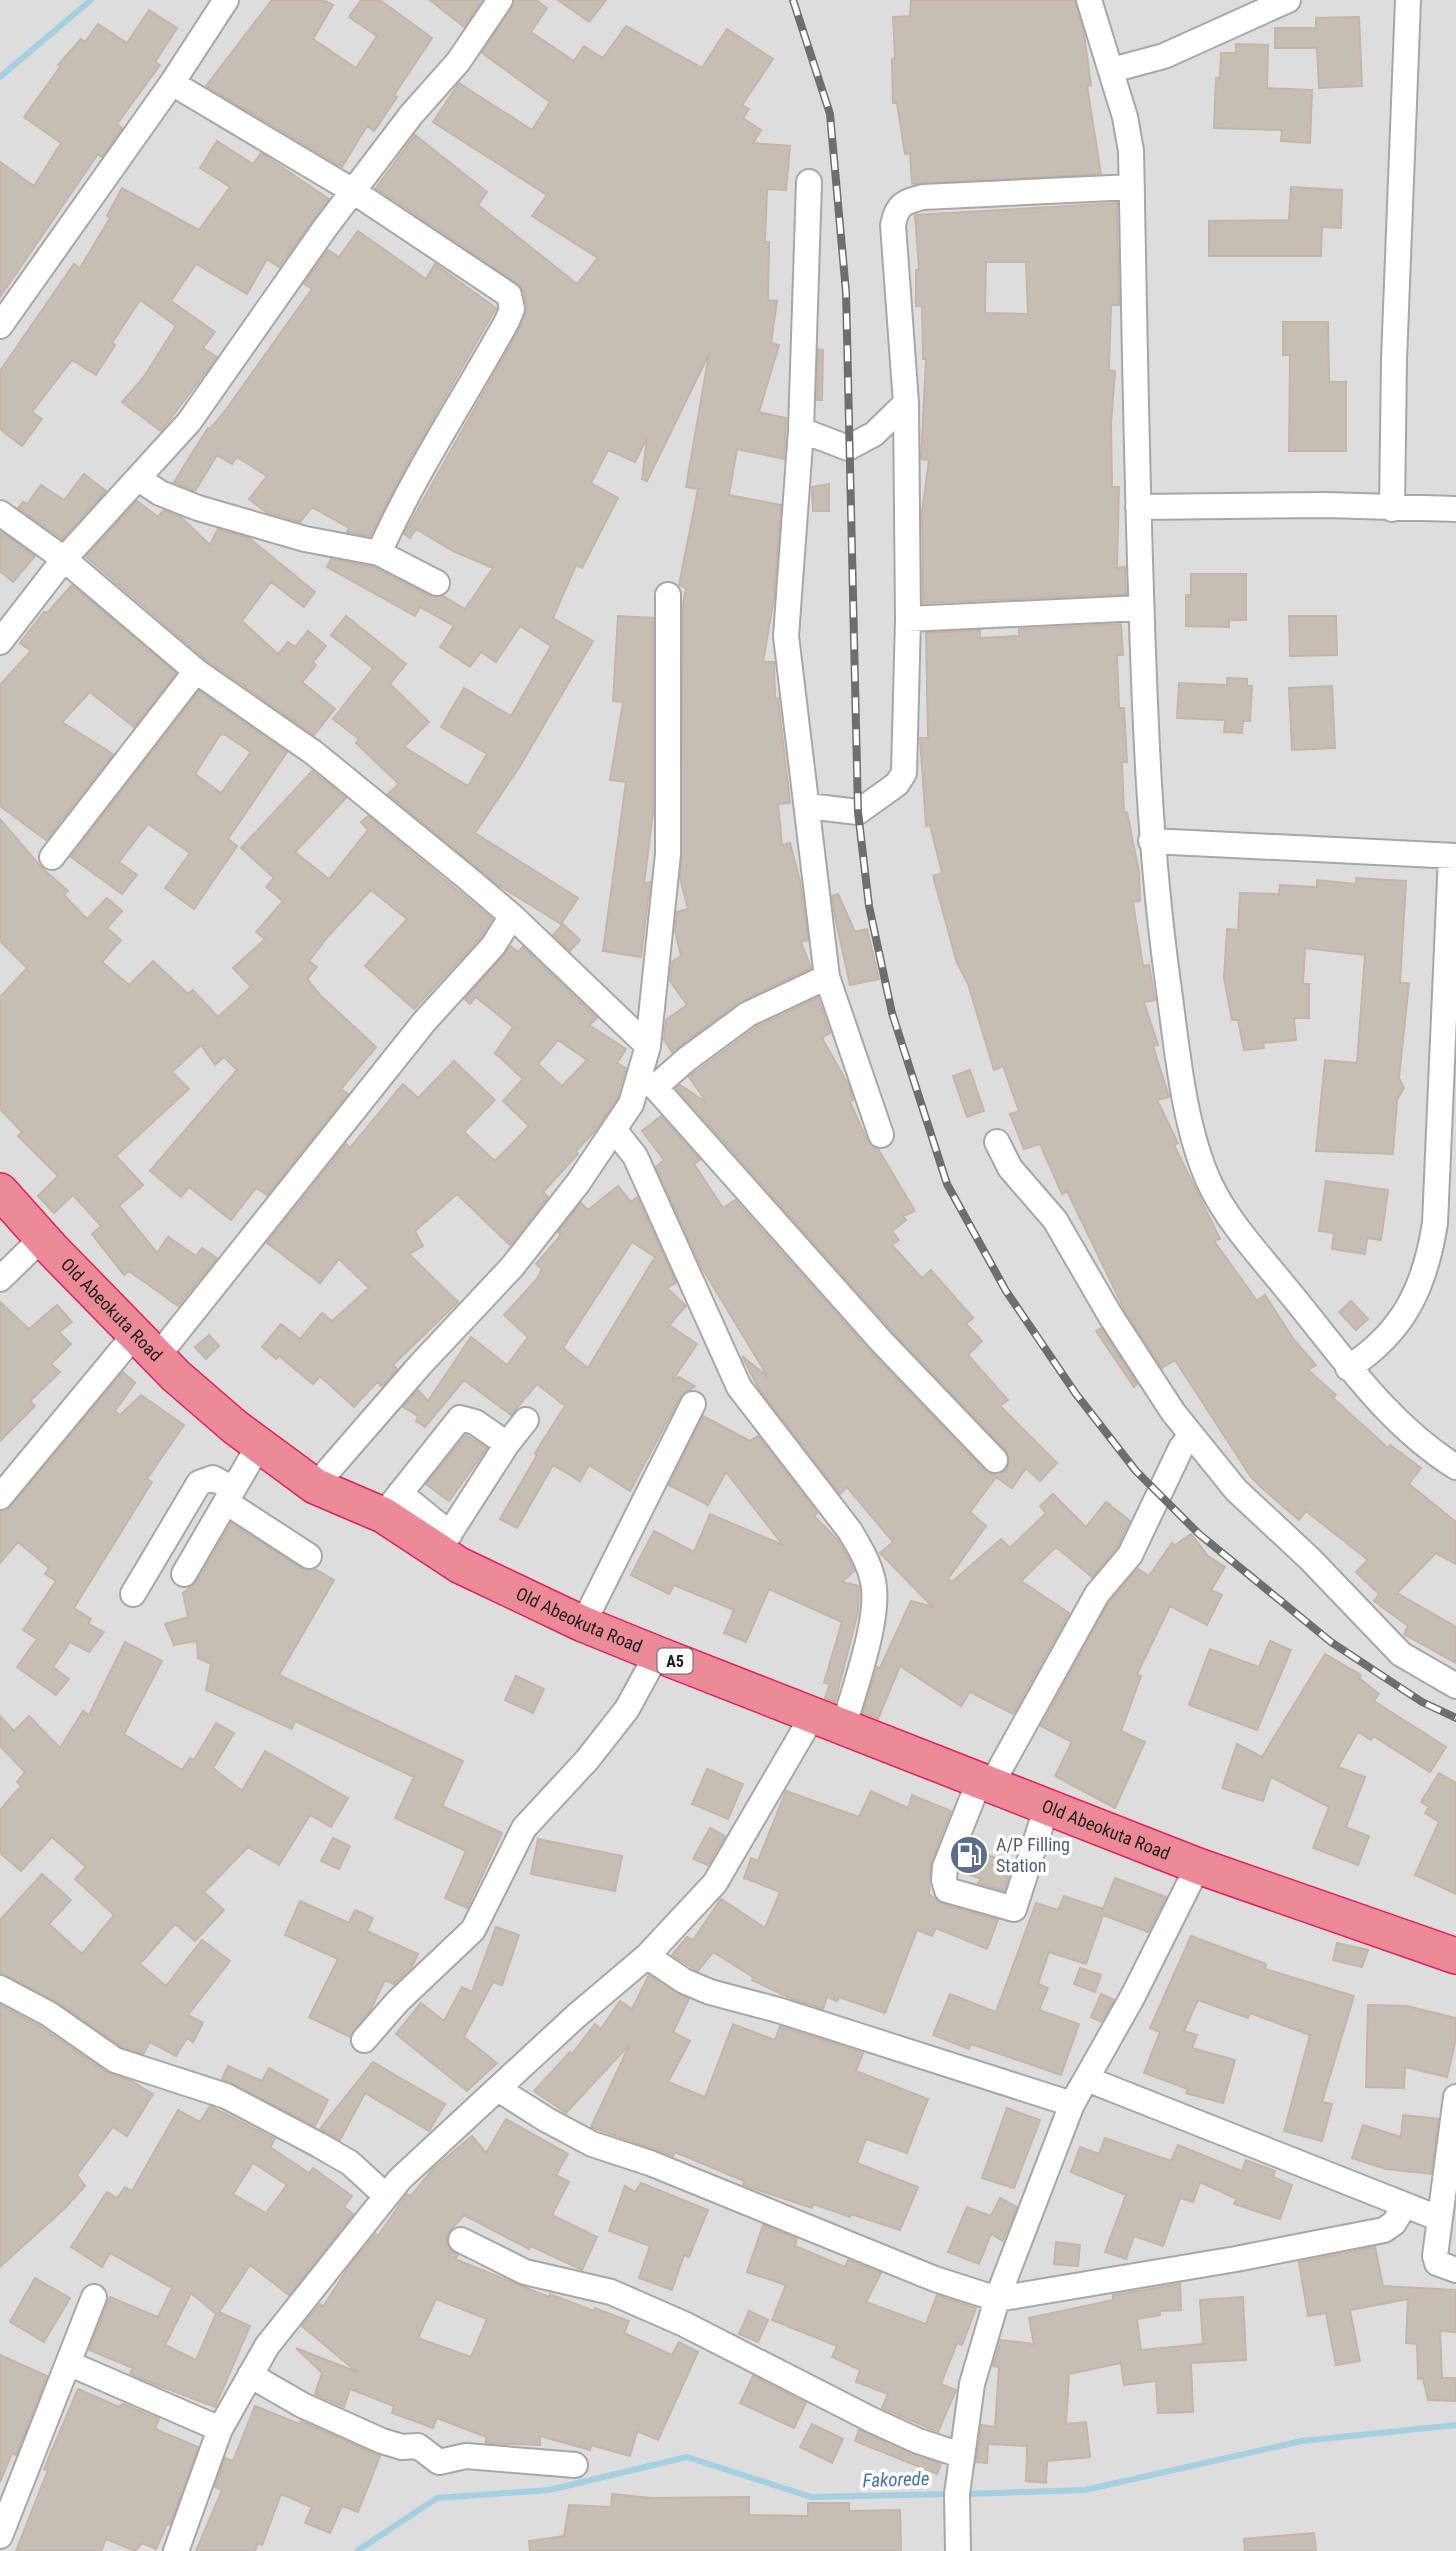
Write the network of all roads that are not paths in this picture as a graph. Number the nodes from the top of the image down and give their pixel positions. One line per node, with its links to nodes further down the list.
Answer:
1 (226, 0): 7 (street)
2 (500, 0): 10 (street)
3 (1089, 0): 6 (street)
4 (1288, 0): 6 (street)
5 (1408, 0): 16 (street)
6 (1112, 70): 9 (street)
7 (172, 83): 10 (street); 11 (street)
8 (809, 182): 13 (street)
9 (1132, 187): 12 (street); 15 (street)
10 (354, 191): 14 (street); 19 (street)
11 (0, 326)
12 (906, 403): 13 (street); 24 (street)
13 (802, 430): 27 (street)
14 (139, 479): 19 (street); 20 (street)
15 (1138, 507): 16 (street); 23 (street)
16 (1392, 509): 17 (street)
17 (1456, 509)
18 (0, 513): 20 (street)
19 (379, 553): 21 (street)
20 (64, 559): 25 (street); 26 (street)
21 (437, 583)
22 (668, 595): 33 (street)
23 (1141, 608): 24 (street); 28 (street)
24 (908, 618): 27 (street)
25 (0, 642)
26 (196, 671): 30 (street); 31 (street)
27 (808, 806): 32 (street)
28 (1151, 841): 29 (street); 42 (street)
29 (1453, 856): 42 (street)
30 (52, 857)
31 (512, 916): 33 (street); 41 (street)
32 (827, 977): 34 (street); 36 (street)
33 (648, 1046): 34 (street)
34 (648, 1084): 35 (street); 48 (street)
35 (615, 1131): 50 (street); 61 (street)
36 (881, 1135)
37 (997, 1142): 45 (street)
38 (5, 1208): 39 (highway, Old Abeokuta Road / A5)
39 (42, 1238): 40 (street); 41 (highway, Old Abeokuta Road / A5)
40 (3, 1269)
41 (147, 1345): 47 (highway, Old Abeokuta Road / A5); 52 (street)
42 (1348, 1368): 49 (street)
43 (692, 1404): 58 (street)
44 (526, 1420): 46 (street)
45 (1191, 1434): 60 (street); 62 (street)
46 (507, 1444): 53 (street); 55 (street)
47 (259, 1445): 50 (highway, Old Abeokuta Road / A5); 51 (street)
48 (995, 1460)
49 (1456, 1467)
50 (315, 1486): 53 (highway, Old Abeokuta Road / A5)
51 (229, 1496): 54 (street); 54 (street); 56 (street)
52 (0, 1497)
53 (391, 1504): 55 (highway, Old Abeokuta Road / A5)
54 (166, 1539): 57 (street)
55 (444, 1544): 58 (highway, Old Abeokuta Road / A5)
56 (309, 1556)
57 (133, 1594)
58 (583, 1624): 59 (highway, Old Abeokuta Road / A5)
59 (657, 1654): 61 (highway, Old Abeokuta Road / A5); 68 (street)
60 (1456, 1686)
61 (829, 1720): 62 (highway, Old Abeokuta Road / A5); 65 (street)
62 (986, 1782): 63 (highway, Old Abeokuta Road / A5); 63 (street)
63 (1047, 1806): 64 (highway, Old Abeokuta Road / A5)
64 (1198, 1866): 66 (highway, Old Abeokuta Road / A5); 69 (street)
65 (648, 1956): 70 (street); 72 (street)
66 (1456, 1956)
67 (0, 1988): 73 (street)
68 (364, 2040)
69 (1087, 2079): 72 (street); 74 (street)
70 (498, 2089): 73 (street); 79 (street)
71 (1456, 2097): 75 (street)
72 (1072, 2104): 79 (street)
73 (385, 2195): 81 (street)
74 (1405, 2205): 75 (street); 79 (street)
75 (1438, 2218): 77 (street)
76 (461, 2240): 83 (street)
77 (1456, 2270)
78 (94, 2297): 80 (street)
79 (997, 2299): 83 (street)
80 (68, 2362): 82 (street); 85 (street)
81 (250, 2375): 82 (street); 84 (street)
82 (220, 2429): 86 (street)
83 (961, 2455): 87 (street)
84 (575, 2465)
85 (0, 2536)
86 (176, 2551)
87 (957, 2551)

